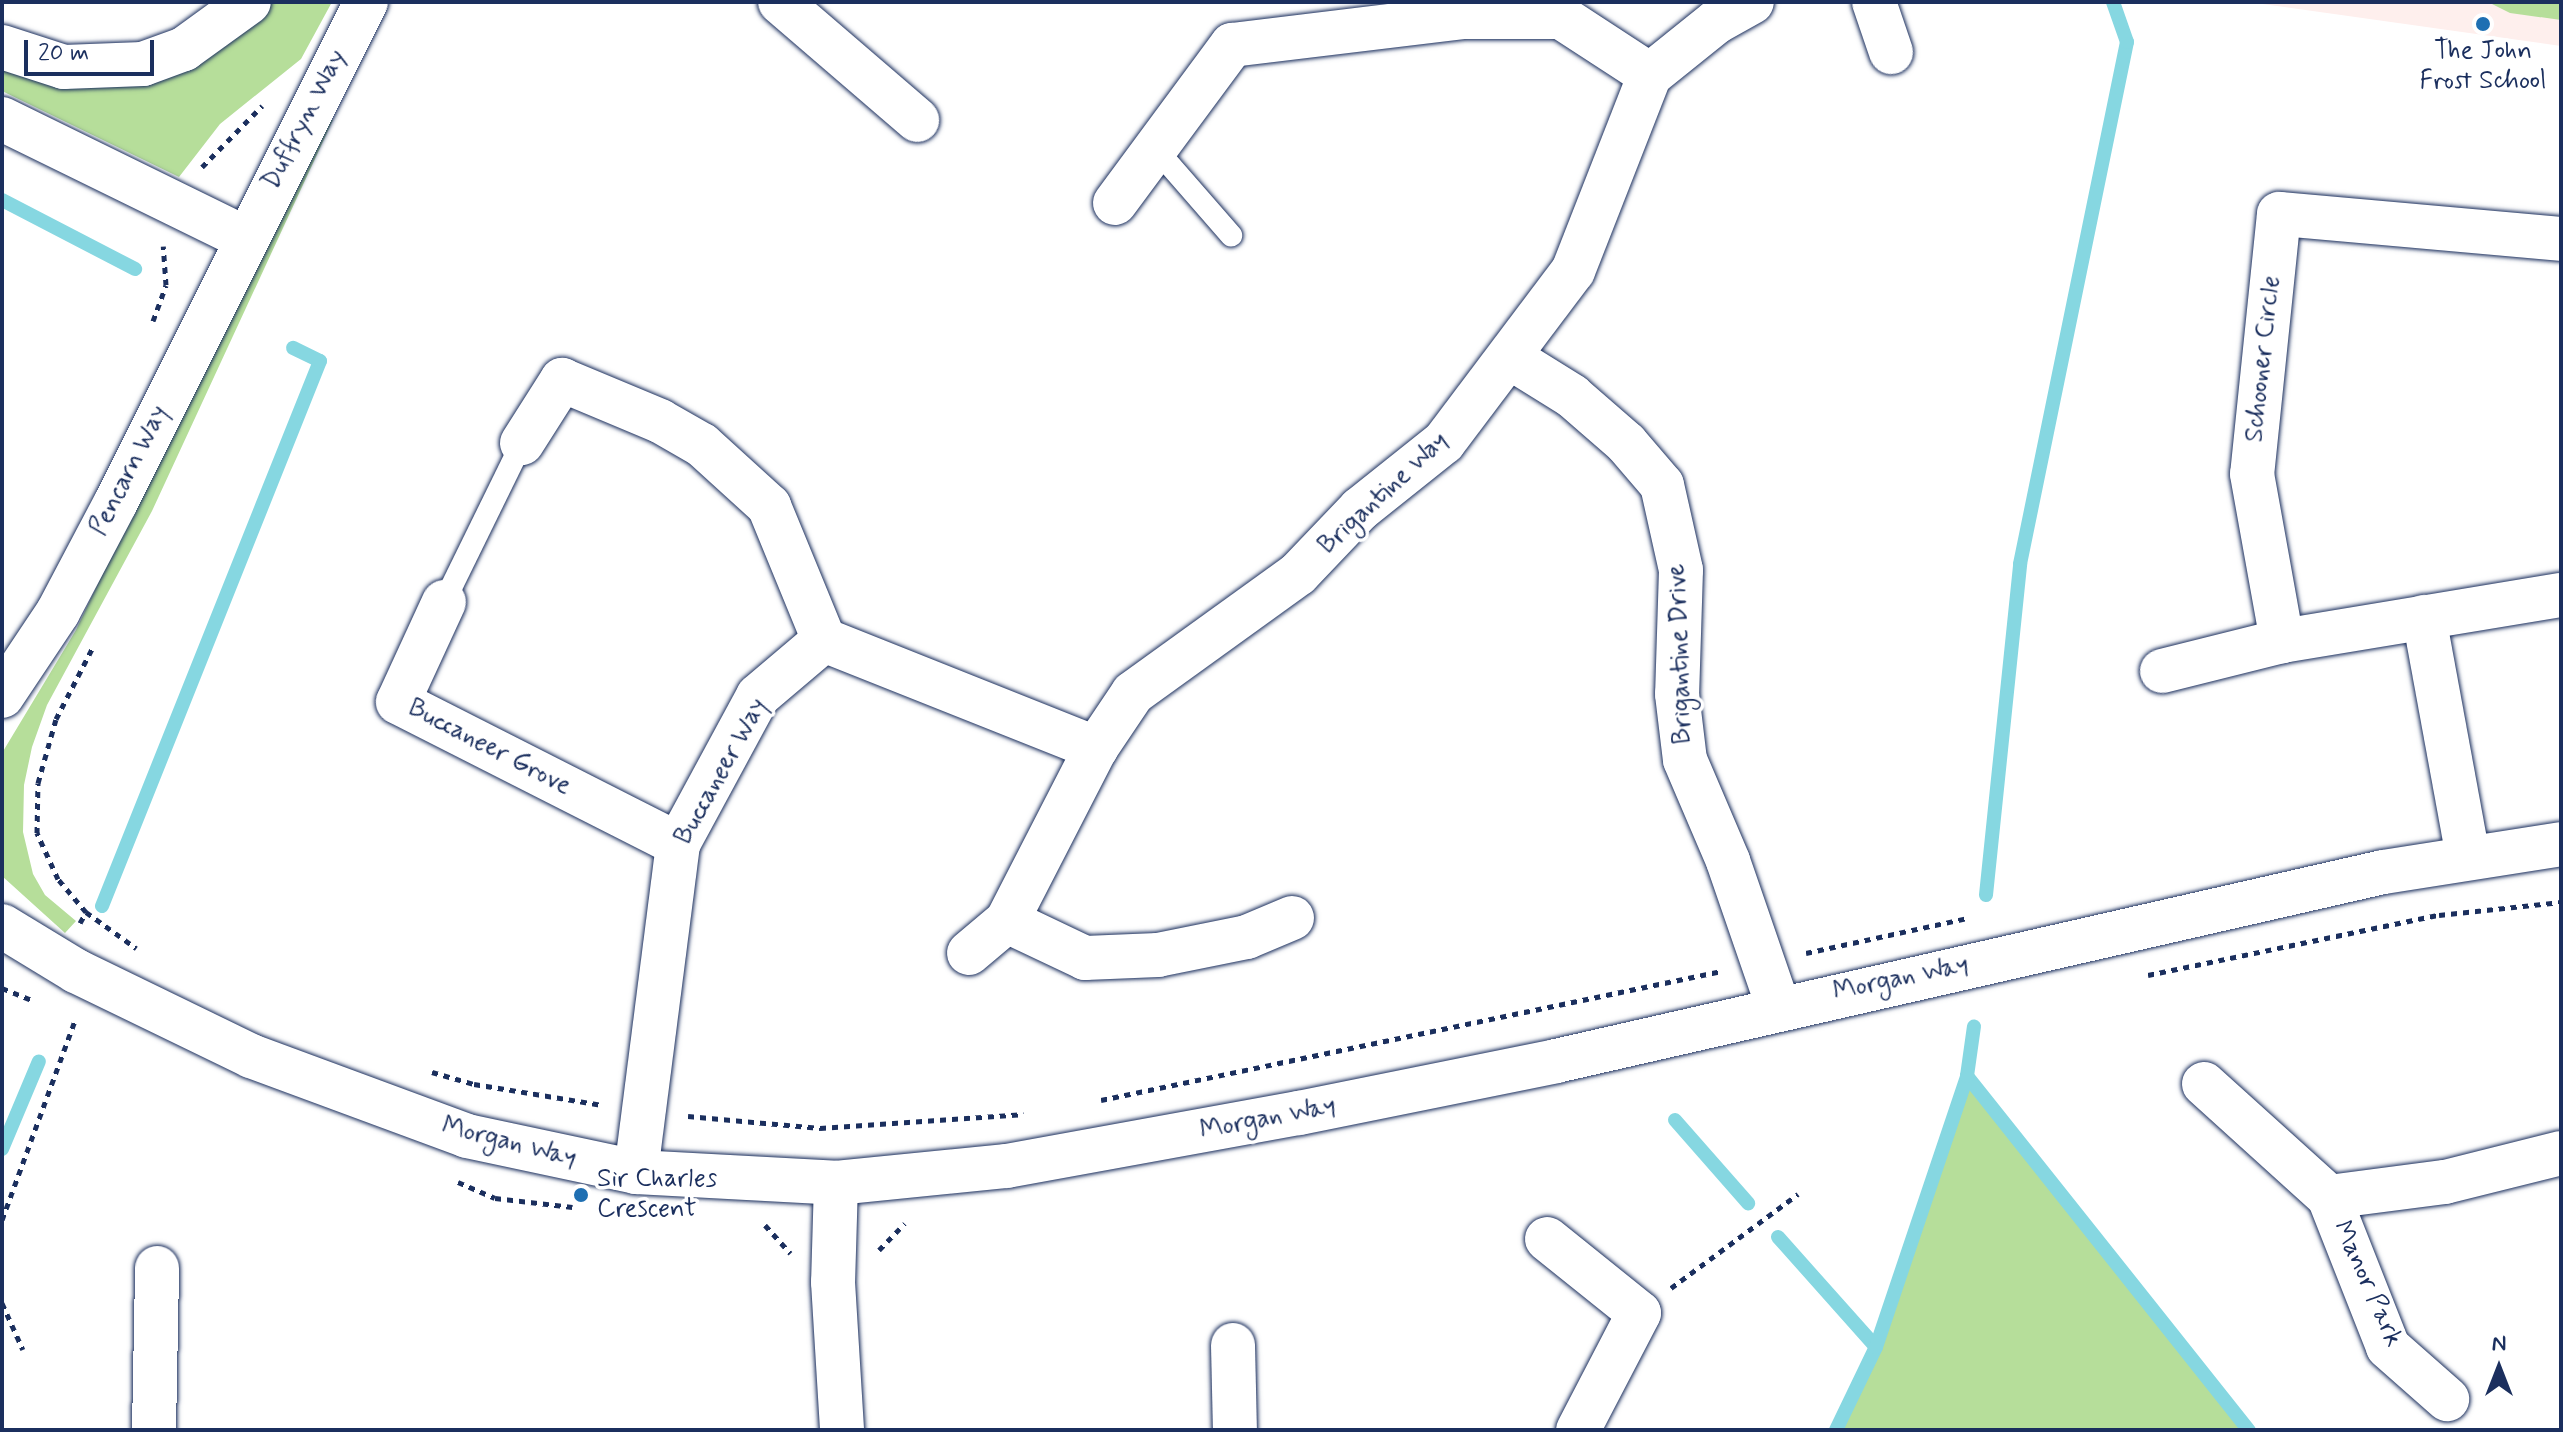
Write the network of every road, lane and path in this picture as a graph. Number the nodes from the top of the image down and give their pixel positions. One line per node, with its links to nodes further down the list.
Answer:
1 (249, 2): 7 (street)
2 (366, 2): 15 (street, Duffryn Way)
3 (780, 2): 11 (street)
4 (1752, 2): 9 (street, Brigantine Way)
5 (1874, 2): 8 (street)
6 (1464, 10): 9 (street); 12 (street)
7 (2, 47)
8 (1891, 52)
9 (1650, 75): 19 (street, Brigantine Way)
10 (2, 119): 15 (street)
11 (917, 120)
12 (1155, 148): 13 (street); 14 (lane)
13 (1115, 203)
14 (1231, 235)
15 (245, 238): 28 (street, Pencarn Way)
16 (157, 239): 18 (path)
17 (2561, 239): 26 (street, Schooner Circle)
18 (147, 335)
19 (1511, 358): 29 (street, Brigantine Way); 41 (street, Brigantine Drive)
20 (522, 443): 22 (lane); 25 (street)
21 (2561, 595): 23 (street)
22 (444, 602): 30 (street, Buccaneer Grove)
23 (2424, 617): 26 (street); 32 (street)
24 (101, 630): 33 (path)
25 (824, 640): 29 (street); 30 (street, Buccaneer Way)
26 (2282, 641): 27 (street)
27 (2162, 671)
28 (2, 696)
29 (1096, 748): 36 (street, Brigantine Way)
30 (678, 844): 48 (street, Buccaneer Way)
31 (2561, 844): 32 (street, Morgan Way)
32 (2468, 856): 43 (street, Morgan Way)
33 (86, 912): 39 (path); 40 (path)
34 (1975, 916): 41 (path)
35 (1292, 918): 36 (street)
36 (1007, 921): 38 (street, Brigantine Way)
37 (2, 926): 40 (street, Morgan Way)
38 (969, 953)
39 (145, 954)
40 (60, 962): 42 (path); 51 (street, Morgan Way)
41 (1763, 962): 43 (street, Brigantine Drive); 47 (path)
42 (2, 988)
43 (1778, 1006): 52 (street, Morgan Way)
44 (75, 1020): 55 (path)
45 (430, 1071): 48 (path)
46 (2204, 1084): 54 (street, Manor Park)
47 (1096, 1101)
48 (643, 1112): 49 (path); 51 (street, Buccaneer Way)
49 (1034, 1113)
50 (2561, 1153): 54 (street, Manor Park)
51 (636, 1172): 52 (street, Morgan Way)
52 (836, 1183): 64 (street)
53 (1798, 1194): 59 (path)
54 (2329, 1197): 62 (street, Manor Park)
55 (2, 1220)
56 (1547, 1239): 59 (street)
57 (157, 1268): 63 (street)
58 (2, 1303): 61 (path)
59 (1639, 1313): 66 (street)
60 (1233, 1345): 65 (street)
61 (23, 1350)
62 (2447, 1399)
63 (154, 1430)
64 (842, 1430)
65 (1235, 1430)
66 (1578, 1430)

